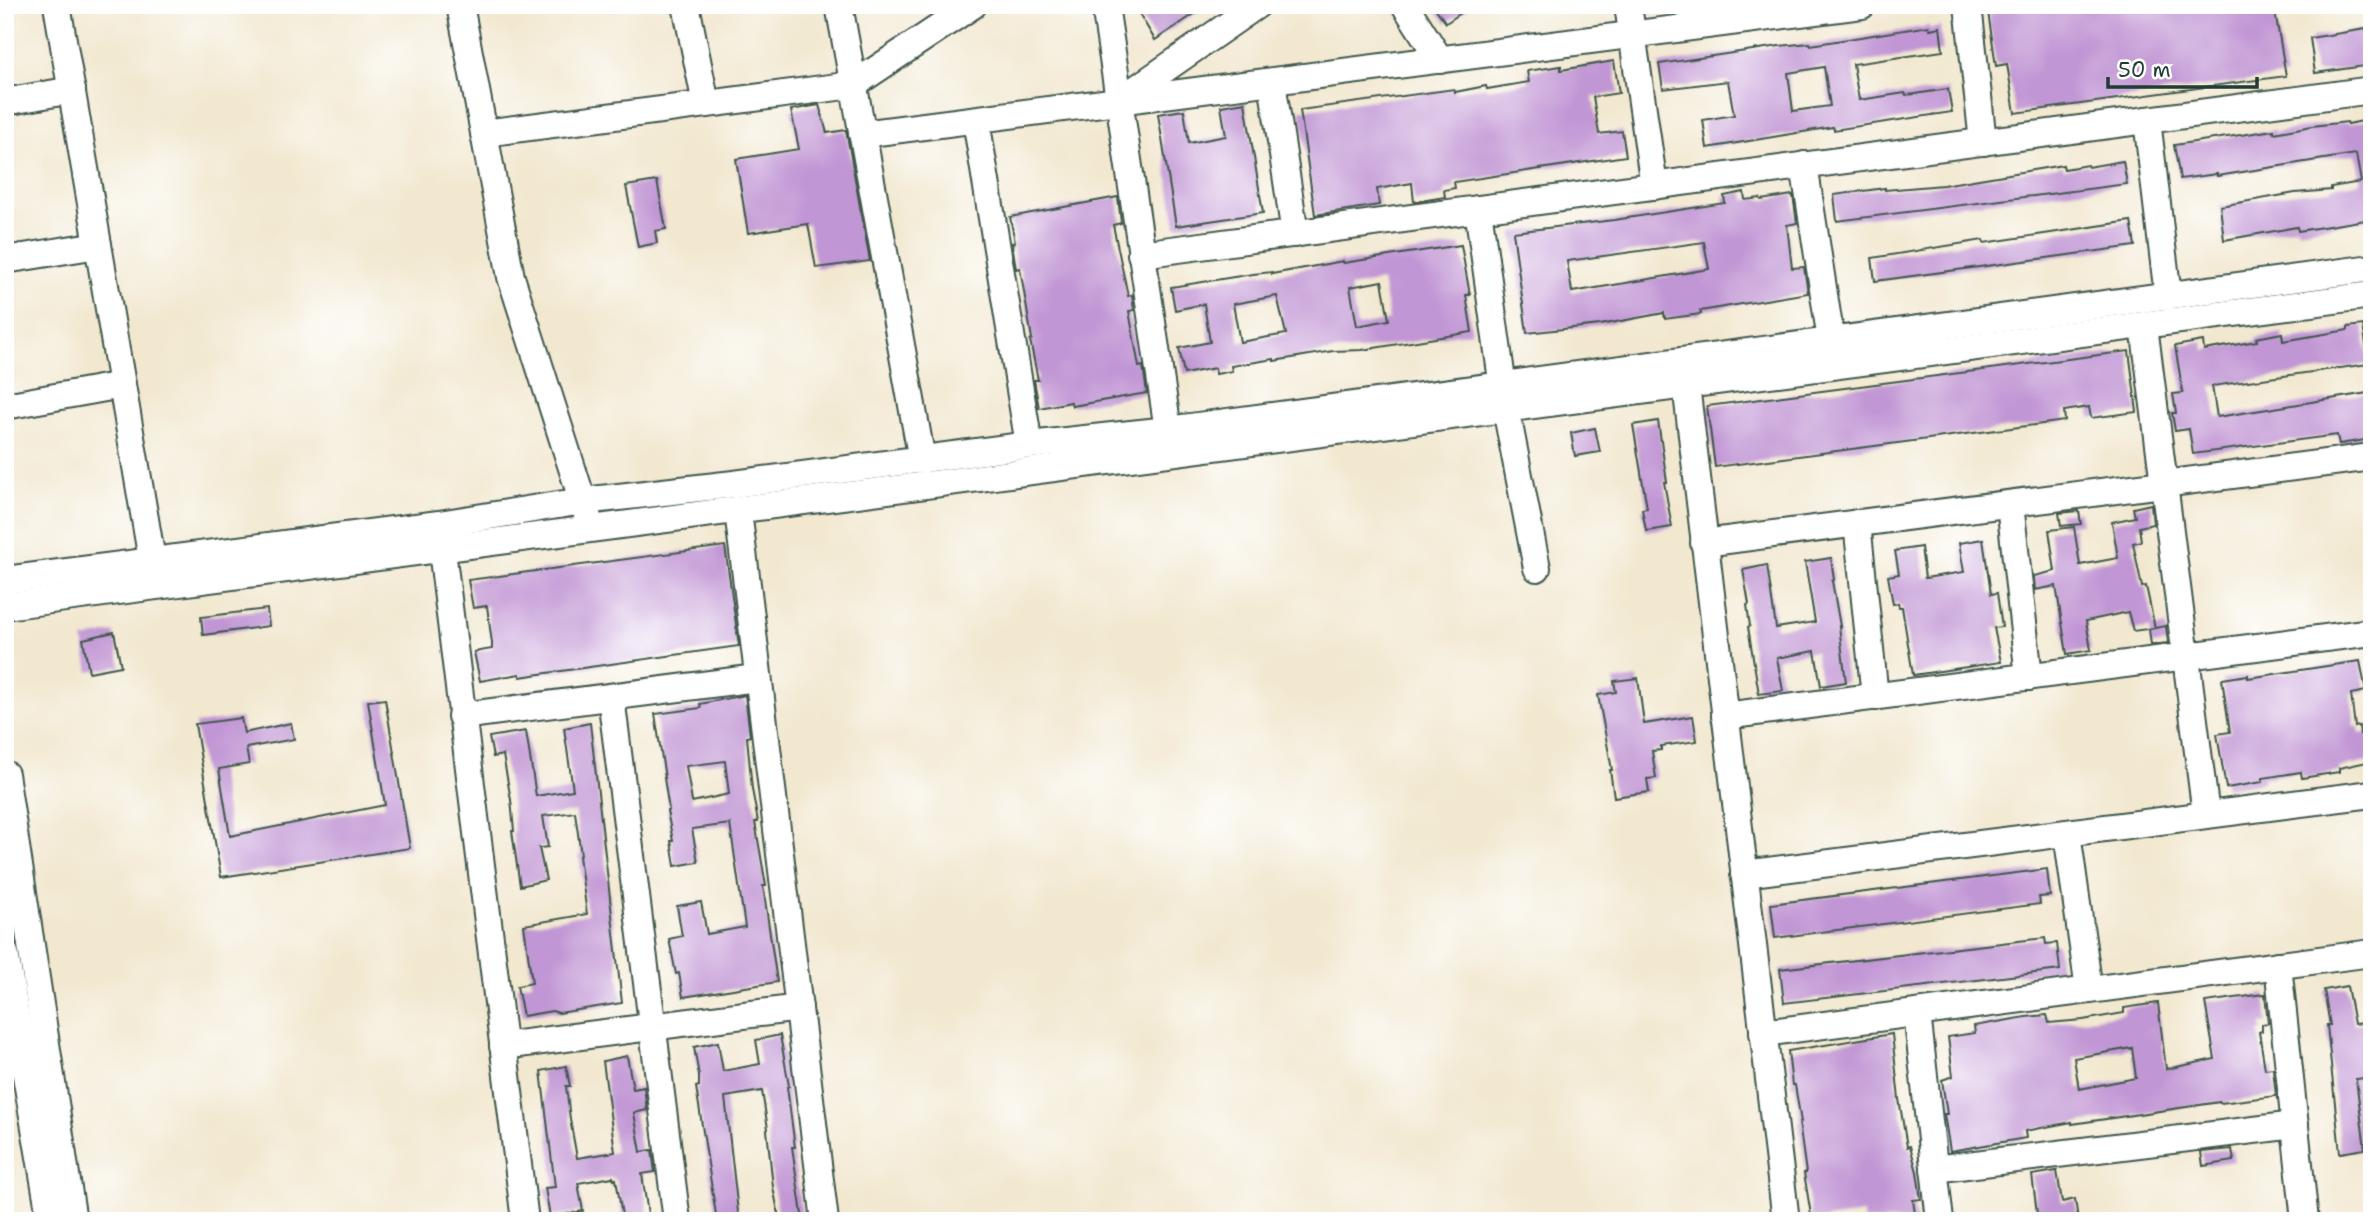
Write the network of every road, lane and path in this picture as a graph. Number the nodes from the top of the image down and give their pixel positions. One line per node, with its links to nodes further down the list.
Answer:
1 (57, 5): 17 (street)
2 (462, 5): 24 (street)
3 (686, 5): 21 (street)
4 (839, 5): 16 (street)
5 (973, 5): 12 (street)
6 (1105, 5): 19 (street)
7 (1257, 5): 19 (street)
8 (1405, 5): 14 (street)
9 (1628, 5): 13 (street)
10 (1862, 5): 13 (street)
11 (1968, 5): 26 (street)
12 (942, 15): 16 (street)
13 (1632, 35): 14 (street); 28 (street)
14 (1440, 60): 15 (street)
15 (1272, 82): 19 (street); 30 (street)
16 (853, 85): 21 (street); 25 (street)
17 (72, 90): 20 (street); 31 (street)
18 (2372, 90): 23 (street)
19 (1119, 101): 22 (street); 32 (street)
20 (5, 102)
21 (706, 104): 24 (street)
22 (976, 120): 25 (street); 45 (street)
23 (2147, 120): 26 (street); 36 (street)
24 (484, 133): 49 (street)
25 (862, 134): 47 (street)
26 (1983, 142): 27 (street)
27 (1804, 165): 28 (street); 38 (street)
28 (1654, 186): 29 (street)
29 (1478, 209): 30 (street); 39 (street)
30 (1295, 234): 32 (street)
31 (98, 245): 33 (street); 40 (street)
32 (1141, 254): 44 (street)
33 (5, 260)
34 (2372, 268): 36 (street)
35 (2372, 295): 37 (street)
36 (2168, 296): 38 (street)
37 (2144, 326): 41 (street); 48 (street)
38 (1831, 340): 39 (street)
39 (1503, 383): 43 (street); 44 (street)
40 (122, 384): 42 (street); 56 (street)
41 (1686, 385): 43 (street); 54 (street)
42 (5, 406)
43 (1506, 409): 51 (street); 57 (street)
44 (1168, 430): 45 (street)
45 (1029, 446): 47 (street)
46 (2372, 457): 48 (street)
47 (922, 460): 49 (street)
48 (2163, 483): 50 (street); 61 (street)
49 (583, 501): 53 (street); 56 (street)
50 (2010, 503): 52 (street); 62 (street)
51 (738, 511): 53 (street); 63 (street)
52 (1857, 523): 54 (street); 65 (street)
53 (592, 530): 55 (street)
54 (1704, 543): 67 (street)
55 (442, 550): 59 (street); 66 (street)
56 (152, 560): 58 (street)
57 (1537, 568)
58 (5, 580)
59 (5, 607)
60 (2372, 632): 61 (street)
61 (2185, 656): 62 (street); 70 (street)
62 (2029, 677): 65 (street)
63 (757, 678): 64 (street); 77 (street)
64 (611, 697): 66 (street); 79 (street)
65 (1875, 697): 67 (street)
66 (461, 716): 81 (street)
67 (1725, 716): 72 (street)
68 (5, 774): 85 (street)
69 (2372, 794): 70 (street)
70 (2206, 815): 71 (street)
71 (2067, 833): 72 (street); 76 (street)
72 (1744, 874): 80 (street)
73 (5, 953): 84 (street)
74 (2372, 953): 75 (street)
75 (2278, 965): 76 (street); 82 (street)
76 (2089, 990): 78 (street)
77 (799, 1008): 79 (street); 88 (street)
78 (1917, 1013): 80 (street); 83 (street)
79 (652, 1026): 81 (street); 87 (street)
80 (1763, 1033): 89 (street)
81 (503, 1045): 86 (street)
82 (2295, 1125): 83 (street); 91 (street)
83 (1934, 1169): 90 (street)
84 (51, 1221)
85 (74, 1221)
86 (525, 1221)
87 (677, 1221)
88 (825, 1221)
89 (1786, 1221)
90 (1940, 1221)
91 (2305, 1221)

